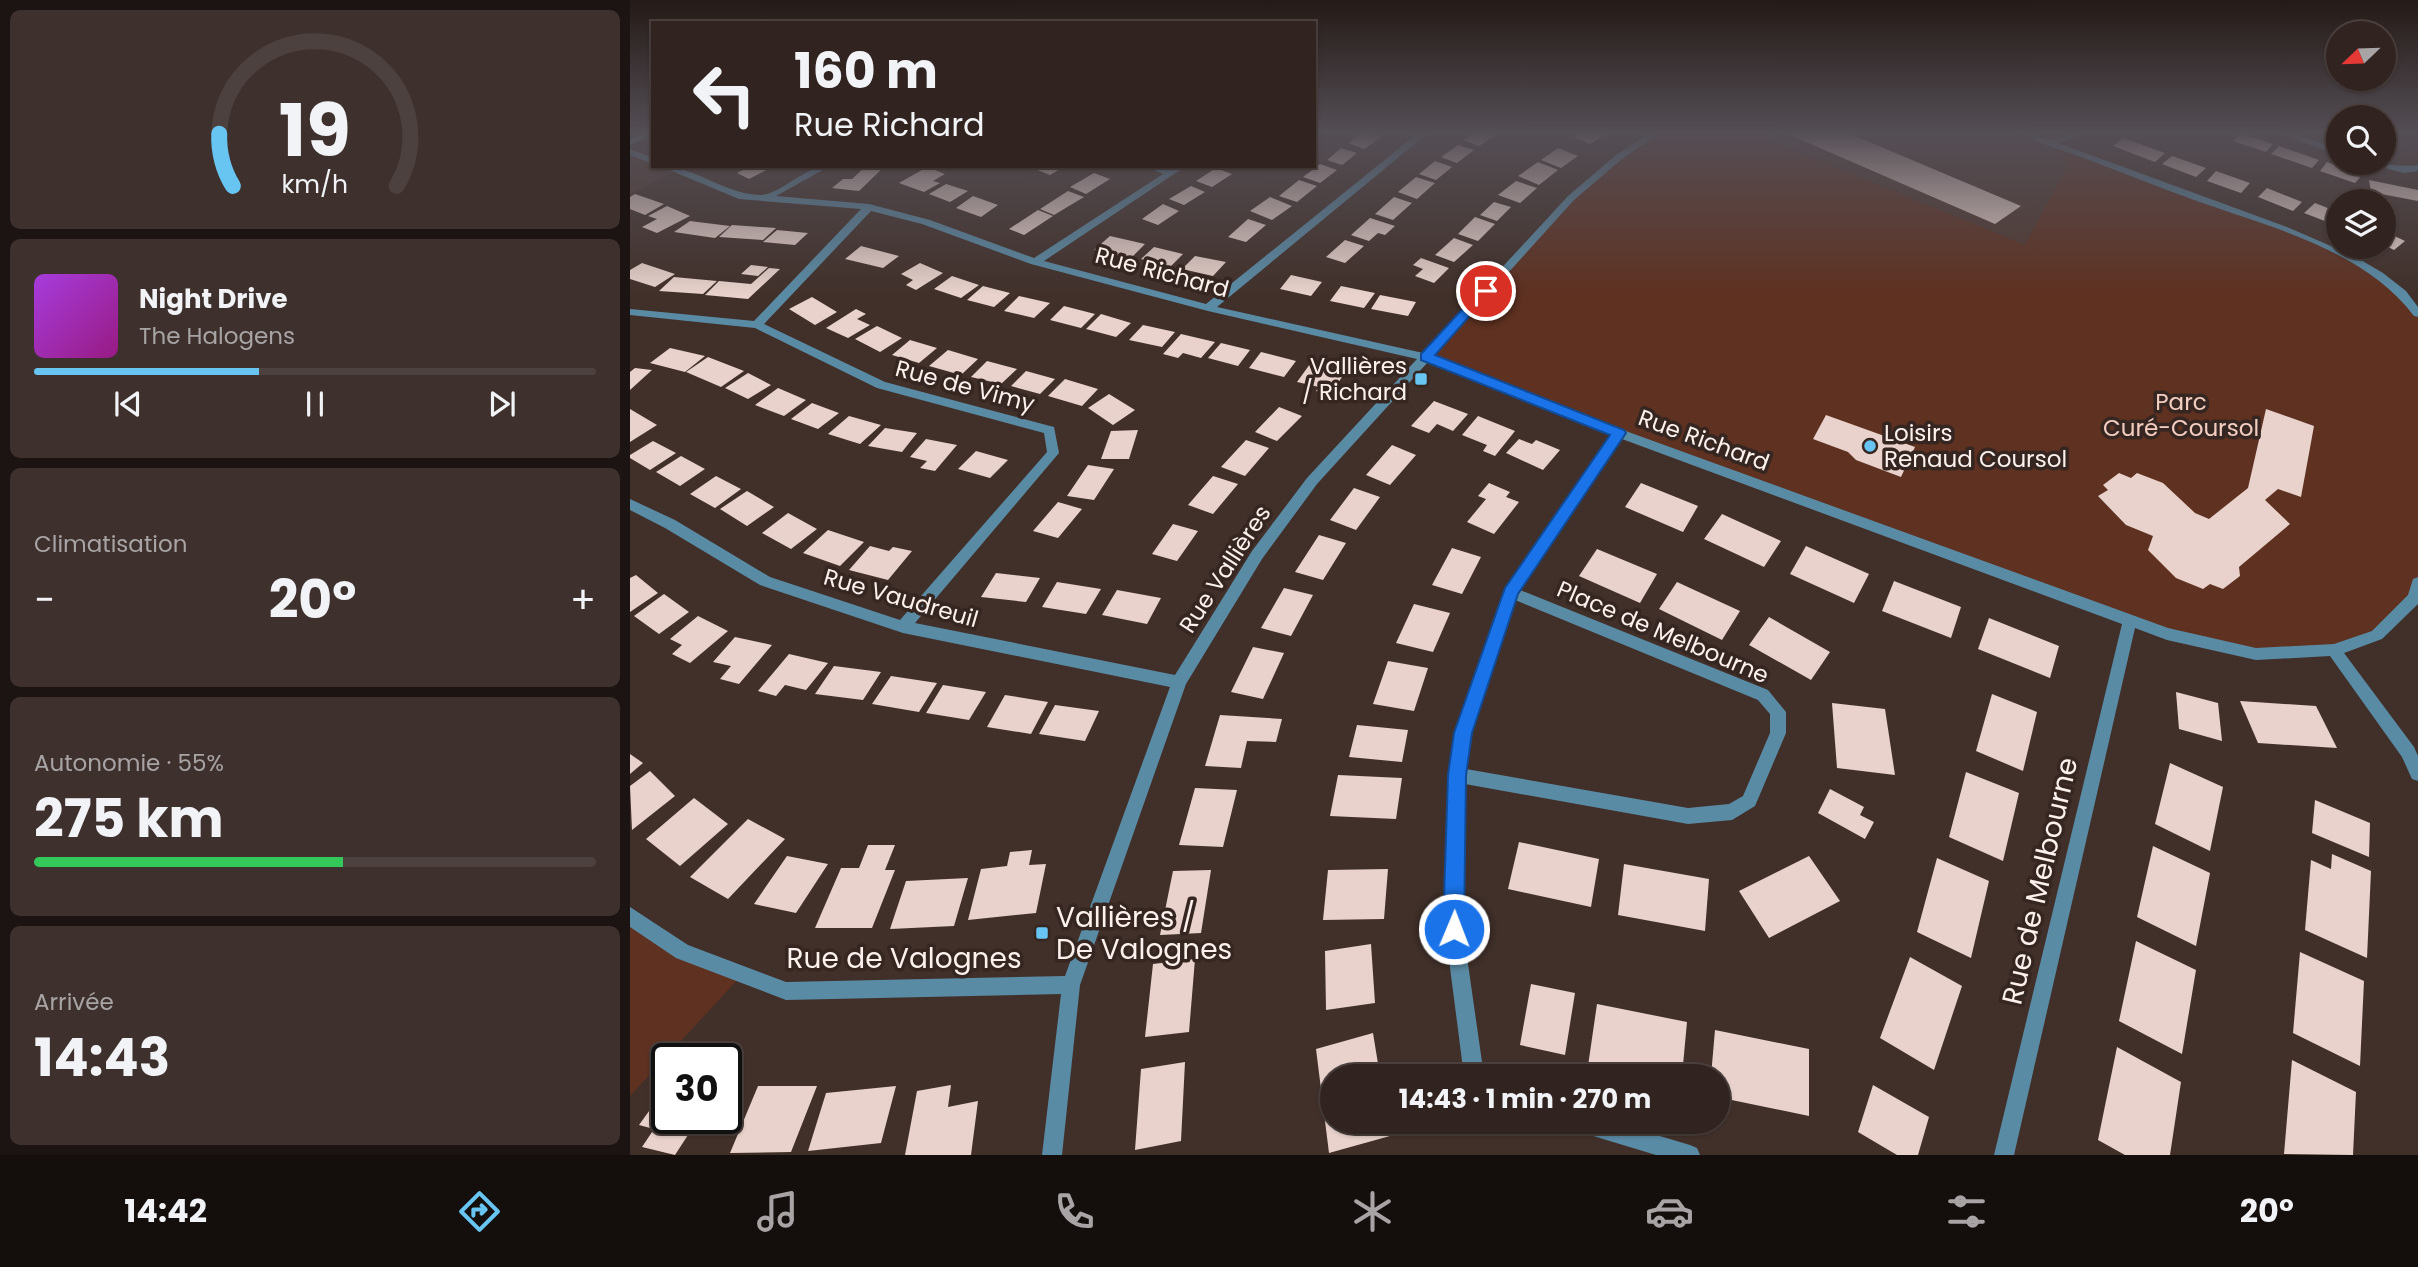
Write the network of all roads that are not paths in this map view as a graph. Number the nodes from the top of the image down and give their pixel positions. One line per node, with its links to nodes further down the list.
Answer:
1 (717, 187): 7 (street, Rue Richard)
2 (787, 187): 7 (street)
3 (1150, 187): 9 (street)
4 (1357, 187): 10 (street)
5 (1584, 187): 14 (street, Rue Vallières)
6 (2167, 187): 12 (street)
7 (763, 200): 8 (street, Rue Richard)
8 (869, 207): 9 (street, Rue Richard); 13 (street)
9 (1035, 262): 10 (street, Rue Richard)
10 (1208, 308): 14 (street, Rue Richard)
11 (630, 312): 13 (street, Rue de Vimy)
12 (2418, 314)
13 (757, 326): 20 (street, Rue de Vimy)
14 (1426, 357): 15 (street, Rue Richard); 22 (street, Rue Vallières)
15 (1619, 433): 18 (street); 19 (street, Rue Richard)
16 (630, 504): 20 (street, Rue Vaudreuil)
17 (2418, 583): 21 (street, Rue Richard)
18 (1511, 592): 24 (street); 24 (street, Place de Melbourne)
19 (2130, 620): 21 (street, Rue Richard); 31 (street, Rue de Melbourne)
20 (903, 627): 22 (street, Rue Vaudreuil)
21 (2334, 650): 23 (street)
22 (1179, 682): 26 (street, Rue Vallières)
23 (2418, 774)
24 (1457, 775): 27 (street)
25 (630, 916): 26 (street, Rue de Valognes)
26 (1070, 985): 29 (street, Rue Vallières)
27 (1472, 1064)
28 (1620, 1134): 30 (street)
29 (1052, 1155)
30 (1690, 1155)
31 (2004, 1155)

